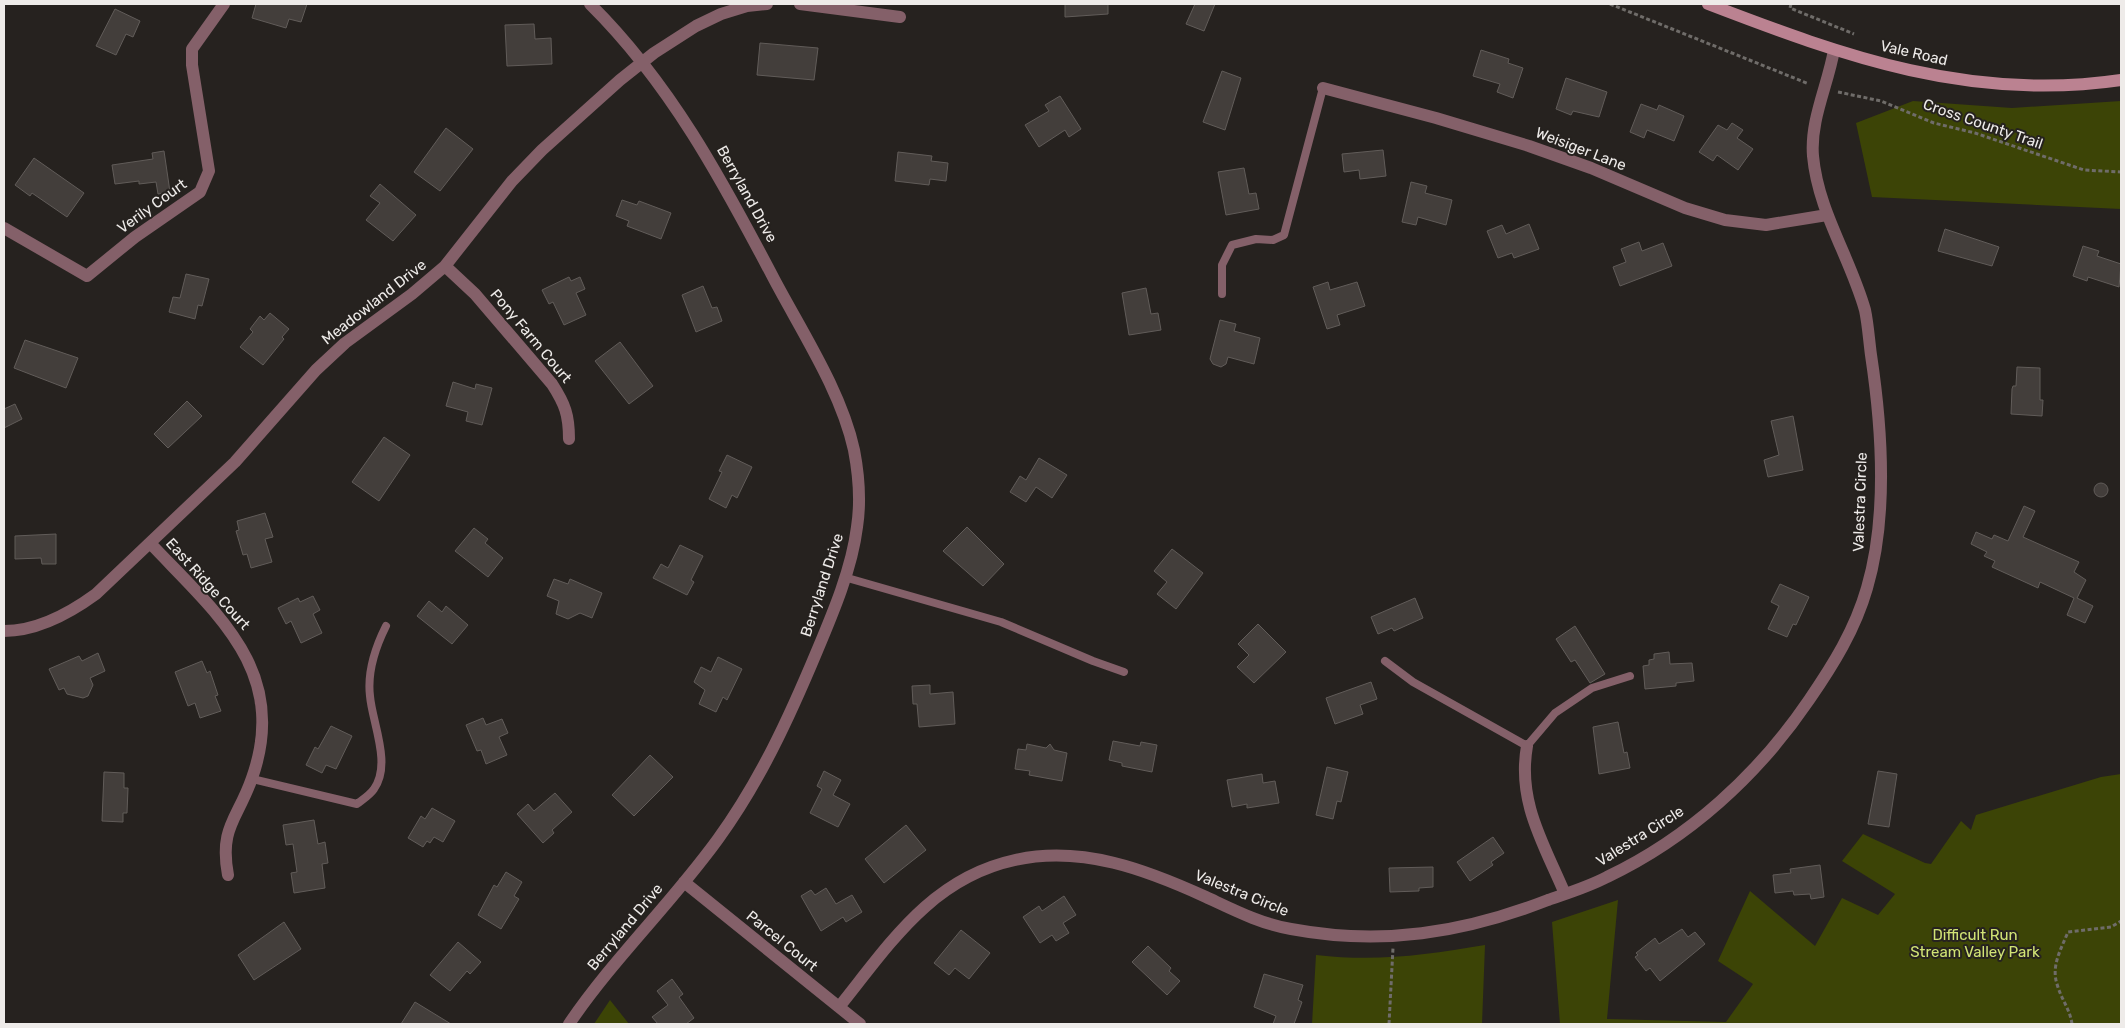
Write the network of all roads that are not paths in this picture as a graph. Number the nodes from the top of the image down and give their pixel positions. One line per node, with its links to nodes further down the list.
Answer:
1 (224, 4): 12 (street, Verily Court)
2 (590, 4): 8 (street, Berryland Drive)
3 (767, 4): 8 (street, Meadowland Drive)
4 (800, 4): 6 (street)
5 (1708, 4): 7 (main road, Vale Road)
6 (900, 16)
7 (1834, 50): 9 (main road, Vale Road); 11 (street, Valestra Circle)
8 (643, 62): 13 (street, Meadowland Drive); 17 (street, Berryland Drive)
9 (2121, 80)
10 (1323, 88): 11 (street, Weisiger Lane); 14 (lane)
11 (1827, 215): 27 (street, Valestra Circle)
12 (4, 228)
13 (445, 266): 15 (street, Pony Farm Court); 16 (street, Meadowland Drive)
14 (1222, 294)
15 (569, 439)
16 (150, 543): 19 (street, Meadowland Drive); 24 (street, East Ridge Court)
17 (844, 577): 21 (lane); 26 (street, Berryland Drive)
18 (386, 626): 24 (lane)
19 (4, 631)
20 (1385, 661): 23 (lane)
21 (1124, 672)
22 (1630, 676): 23 (lane)
23 (1527, 746): 27 (street)
24 (252, 779): 25 (street, East Ridge Court)
25 (228, 875)
26 (684, 882): 28 (street, Parcel Court); 29 (street, Berryland Drive)
27 (1565, 894): 28 (street, Valestra Circle)
28 (839, 1007): 30 (street, Parcel Court)
29 (569, 1024)
30 (860, 1024)

